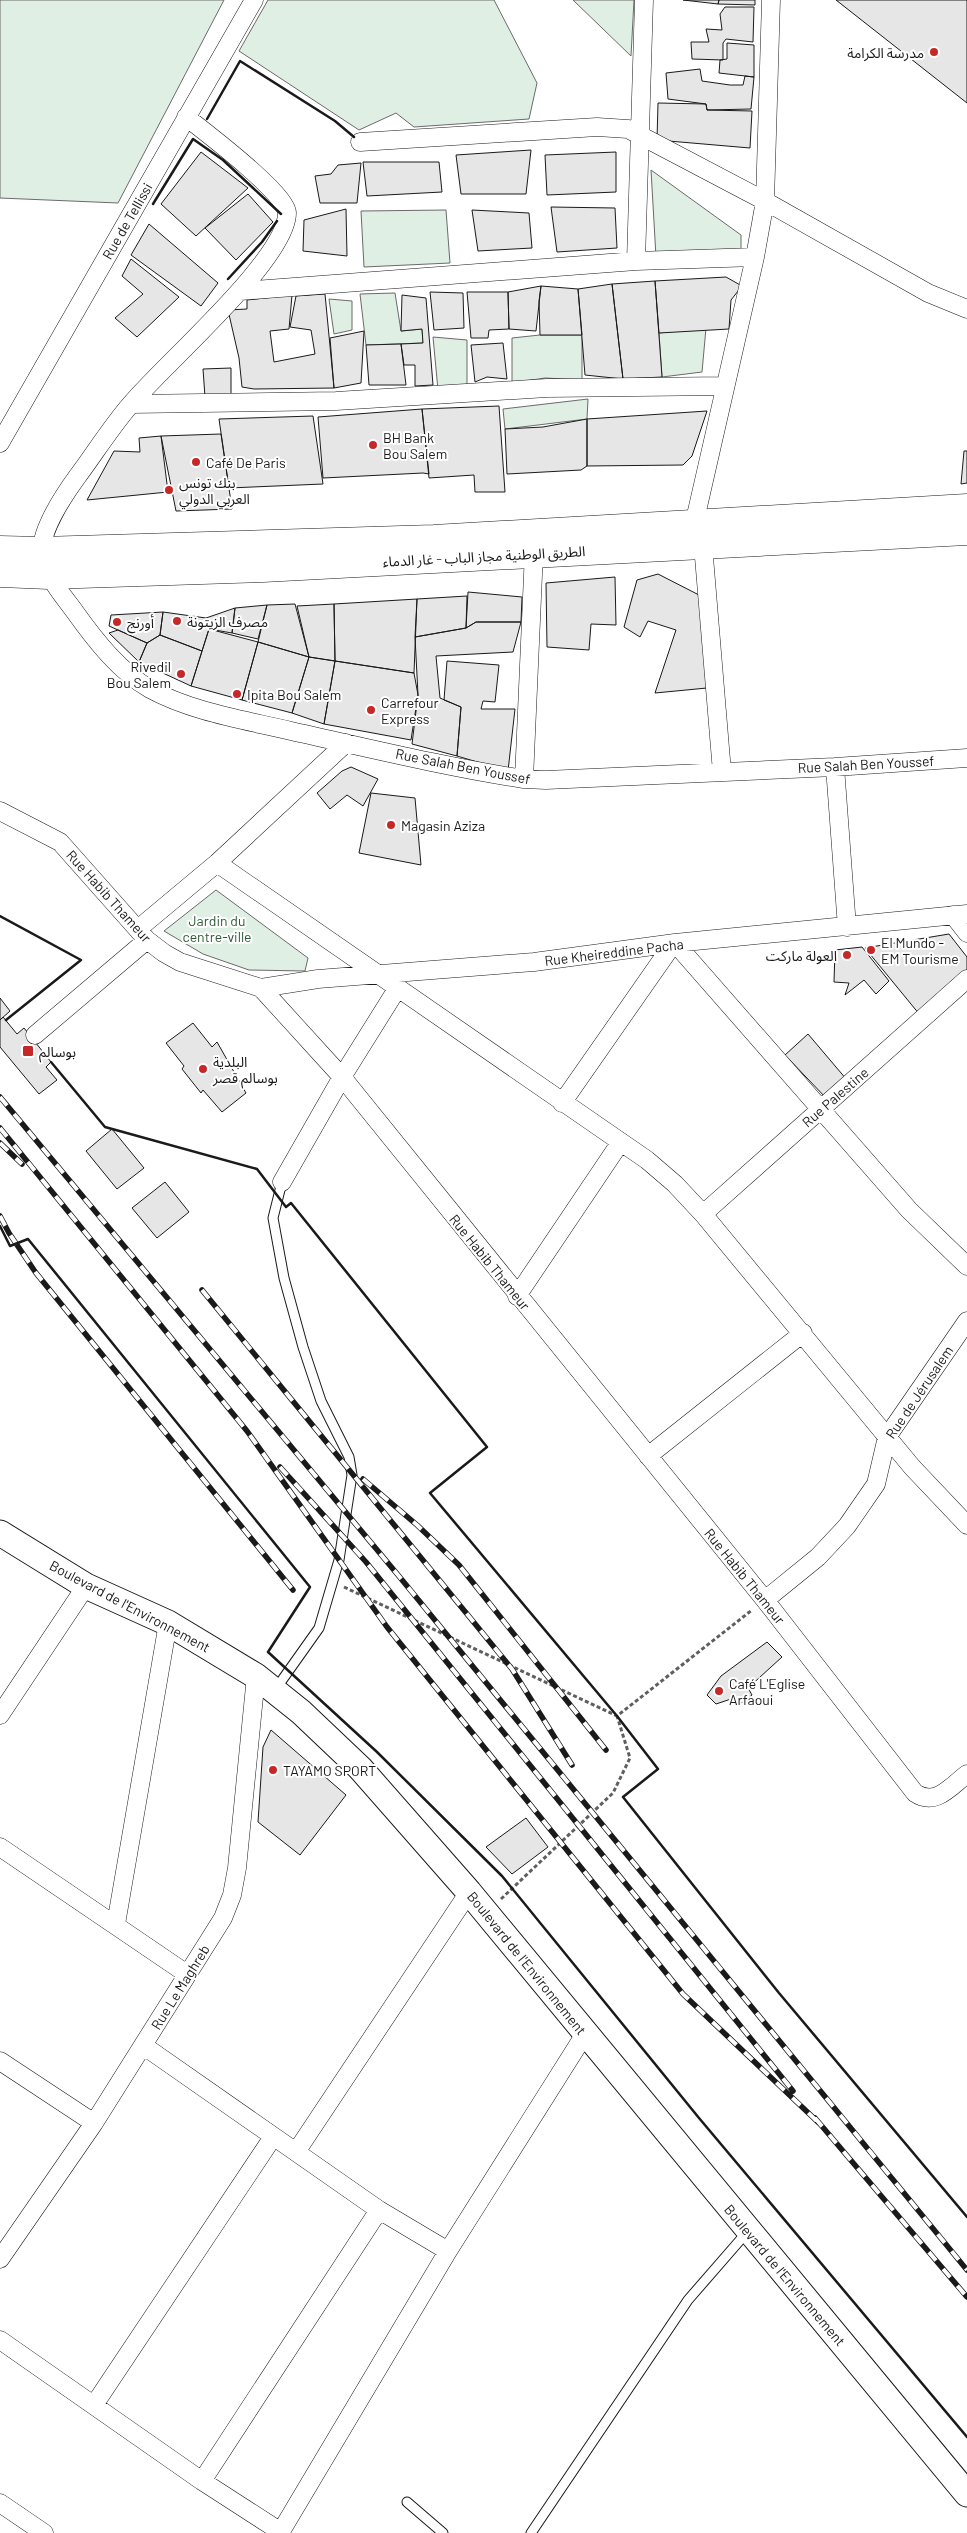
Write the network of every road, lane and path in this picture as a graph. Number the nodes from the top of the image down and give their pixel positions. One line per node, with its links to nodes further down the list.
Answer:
1 (254, 0): 4 (street, Rue de Tellissi)
2 (644, 0): 5 (street)
3 (772, 0): 7 (street)
4 (186, 117): 10 (street); 14 (street, Rue de Tellissi)
5 (639, 134): 6 (street); 7 (street); 9 (street)
6 (360, 142)
7 (764, 201): 8 (street); 11 (street)
8 (755, 257): 9 (street); 12 (street)
9 (636, 261): 10 (street)
10 (240, 290): 13 (street)
11 (967, 309)
12 (724, 386): 13 (street); 17 (street)
13 (131, 404): 21 (street)
14 (0, 443)
15 (967, 508): 17 (main road, الطريق الوطنية مجاز الباب - غار الدماء)
16 (967, 531): 17 (main road, الطريق الوطنية مجاز الباب - غار الدماء)
17 (700, 534): 19 (main road, الطريق الوطنية مجاز الباب - غار الدماء); 20 (main road, الطريق الوطنية مجاز الباب - غار الدماء); 26 (street)
18 (0, 550): 21 (main road, الطريق الوطنية مجاز الباب - غار الدماء)
19 (534, 552): 20 (main road, الطريق الوطنية مجاز الباب - غار الدماء); 27 (street)
20 (264, 556): 21 (main road, الطريق الوطنية مجاز الباب - غار الدماء)
21 (45, 563): 22 (main road, الطريق الوطنية مجاز الباب - غار الدماء); 23 (street, Rue Salah Ben Youssef)
22 (0, 573)
23 (346, 743): 27 (street, Rue Salah Ben Youssef); 29 (street)
24 (967, 758): 25 (street, Rue Salah Ben Youssef)
25 (835, 767): 26 (street, Rue Salah Ben Youssef); 31 (street)
26 (722, 772): 27 (street, Rue Salah Ben Youssef)
27 (524, 779)
28 (0, 811): 33 (street, Rue Habib Thameur)
29 (217, 863): 33 (street); 35 (street)
30 (960, 915): 31 (street, Rue Kheireddine Pacha); 32 (street)
31 (847, 927): 34 (street, Rue Kheireddine Pacha)
32 (967, 933)
33 (143, 935): 37 (street, Rue Habib Thameur); 39 (street)
34 (674, 944): 35 (street, Rue Kheireddine Pacha); 41 (street); 42 (street)
35 (376, 974): 37 (street, Rue Kheireddine Pacha); 38 (street)
36 (967, 979): 42 (street, Rue Palestine)
37 (260, 988): 40 (street, Rue Habib Thameur)
38 (397, 989): 40 (street); 41 (street)
39 (35, 1035)
40 (342, 1077): 44 (street); 47 (street, Rue Habib Thameur)
41 (562, 1102): 43 (street)
42 (821, 1109): 45 (street, Rue Palestine); 46 (street)
43 (620, 1142): 45 (street); 47 (street)
44 (282, 1182): 54 (lane)
45 (703, 1214): 49 (street)
46 (967, 1266)
47 (517, 1296): 51 (street, Rue Habib Thameur)
48 (967, 1321): 50 (street, Rue de Jérusalem)
49 (803, 1332): 50 (street); 51 (street)
50 (887, 1437): 52 (street); 56 (street, Rue de Jérusalem)
51 (648, 1456): 56 (street, Rue Habib Thameur)
52 (967, 1525)
53 (0, 1533): 55 (street, Boulevard de l'Environnement)
54 (332, 1582): 58 (lane); 60 (path)
55 (86, 1586): 57 (street, Boulevard de l'Environnement); 59 (street)
56 (765, 1600): 60 (path); 61 (street, Rue Habib Thameur)
57 (168, 1624): 58 (street, Boulevard de l'Environnement); 65 (street)
58 (266, 1683): 63 (street, Boulevard de l'Environnement); 66 (street, Rue Le Maghreb)
59 (0, 1715)
60 (617, 1716): 64 (path)
61 (967, 1774)
62 (0, 1848): 65 (street)
63 (469, 1892): 64 (street, Boulevard de l'Environnement); 72 (street)
64 (486, 1913): 67 (street, Boulevard de l'Environnement)
65 (116, 1924): 66 (street)
66 (187, 1974): 68 (street, Rue Le Maghreb)
67 (585, 2034): 74 (street, Boulevard de l'Environnement); 75 (street)
68 (144, 2046): 70 (street, Rue Le Maghreb); 71 (street)
69 (0, 2061): 70 (street)
70 (94, 2124): 76 (street, Rue Le Maghreb)
71 (273, 2137): 72 (street); 78 (street)
72 (296, 2152): 73 (street)
73 (379, 2210): 75 (street); 79 (street)
74 (749, 2231): 80 (street, Boulevard de l'Environnement); 86 (lane)
75 (448, 2251): 84 (street)
76 (0, 2259)
77 (0, 2340): 78 (street)
78 (94, 2405): 79 (street)
79 (202, 2481): 84 (street)
80 (967, 2494)
81 (407, 2502): 85 (lane)
82 (0, 2503): 83 (street)
83 (44, 2533)
84 (280, 2533)
85 (444, 2533)
86 (531, 2533)

